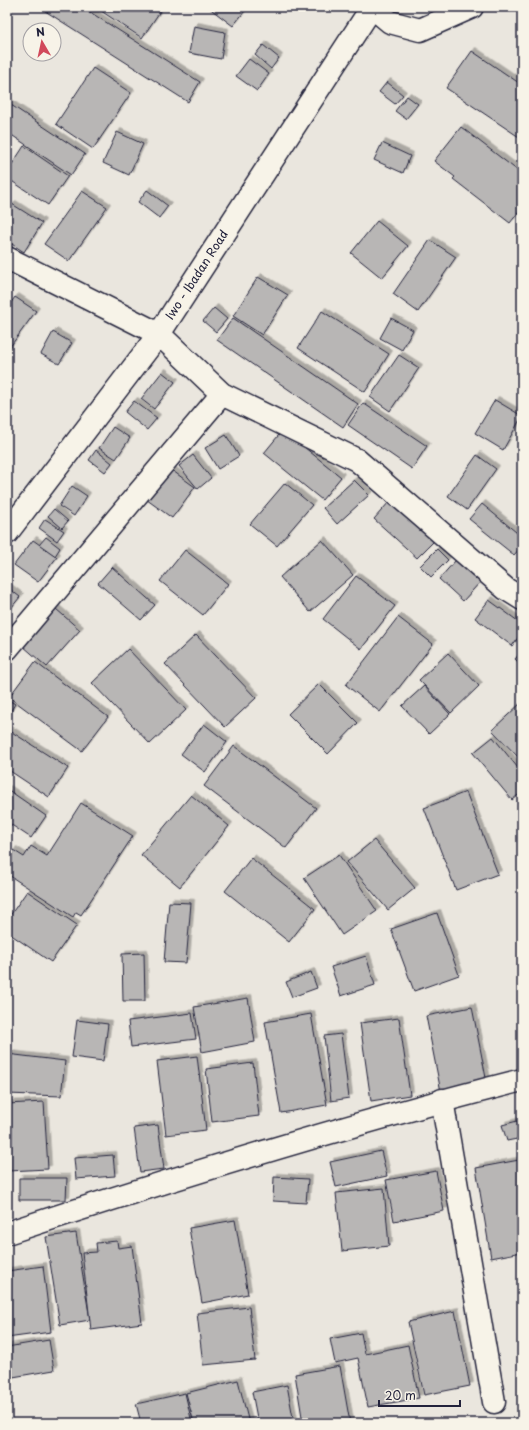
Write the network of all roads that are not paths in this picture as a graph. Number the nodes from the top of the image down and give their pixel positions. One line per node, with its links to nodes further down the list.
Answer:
1 (372, 7): 2 (street); 4 (street, Iwo - Ibadan Road)
2 (472, 7)
3 (7, 258): 4 (street)
4 (159, 334): 5 (street); 6 (street, Iwo - Ibadan Road)
5 (222, 394): 7 (street); 8 (street)
6 (7, 532)
7 (522, 599)
8 (7, 649)
9 (522, 1080): 10 (street)
10 (442, 1100): 11 (street); 12 (street)
11 (7, 1233)
12 (494, 1402)

